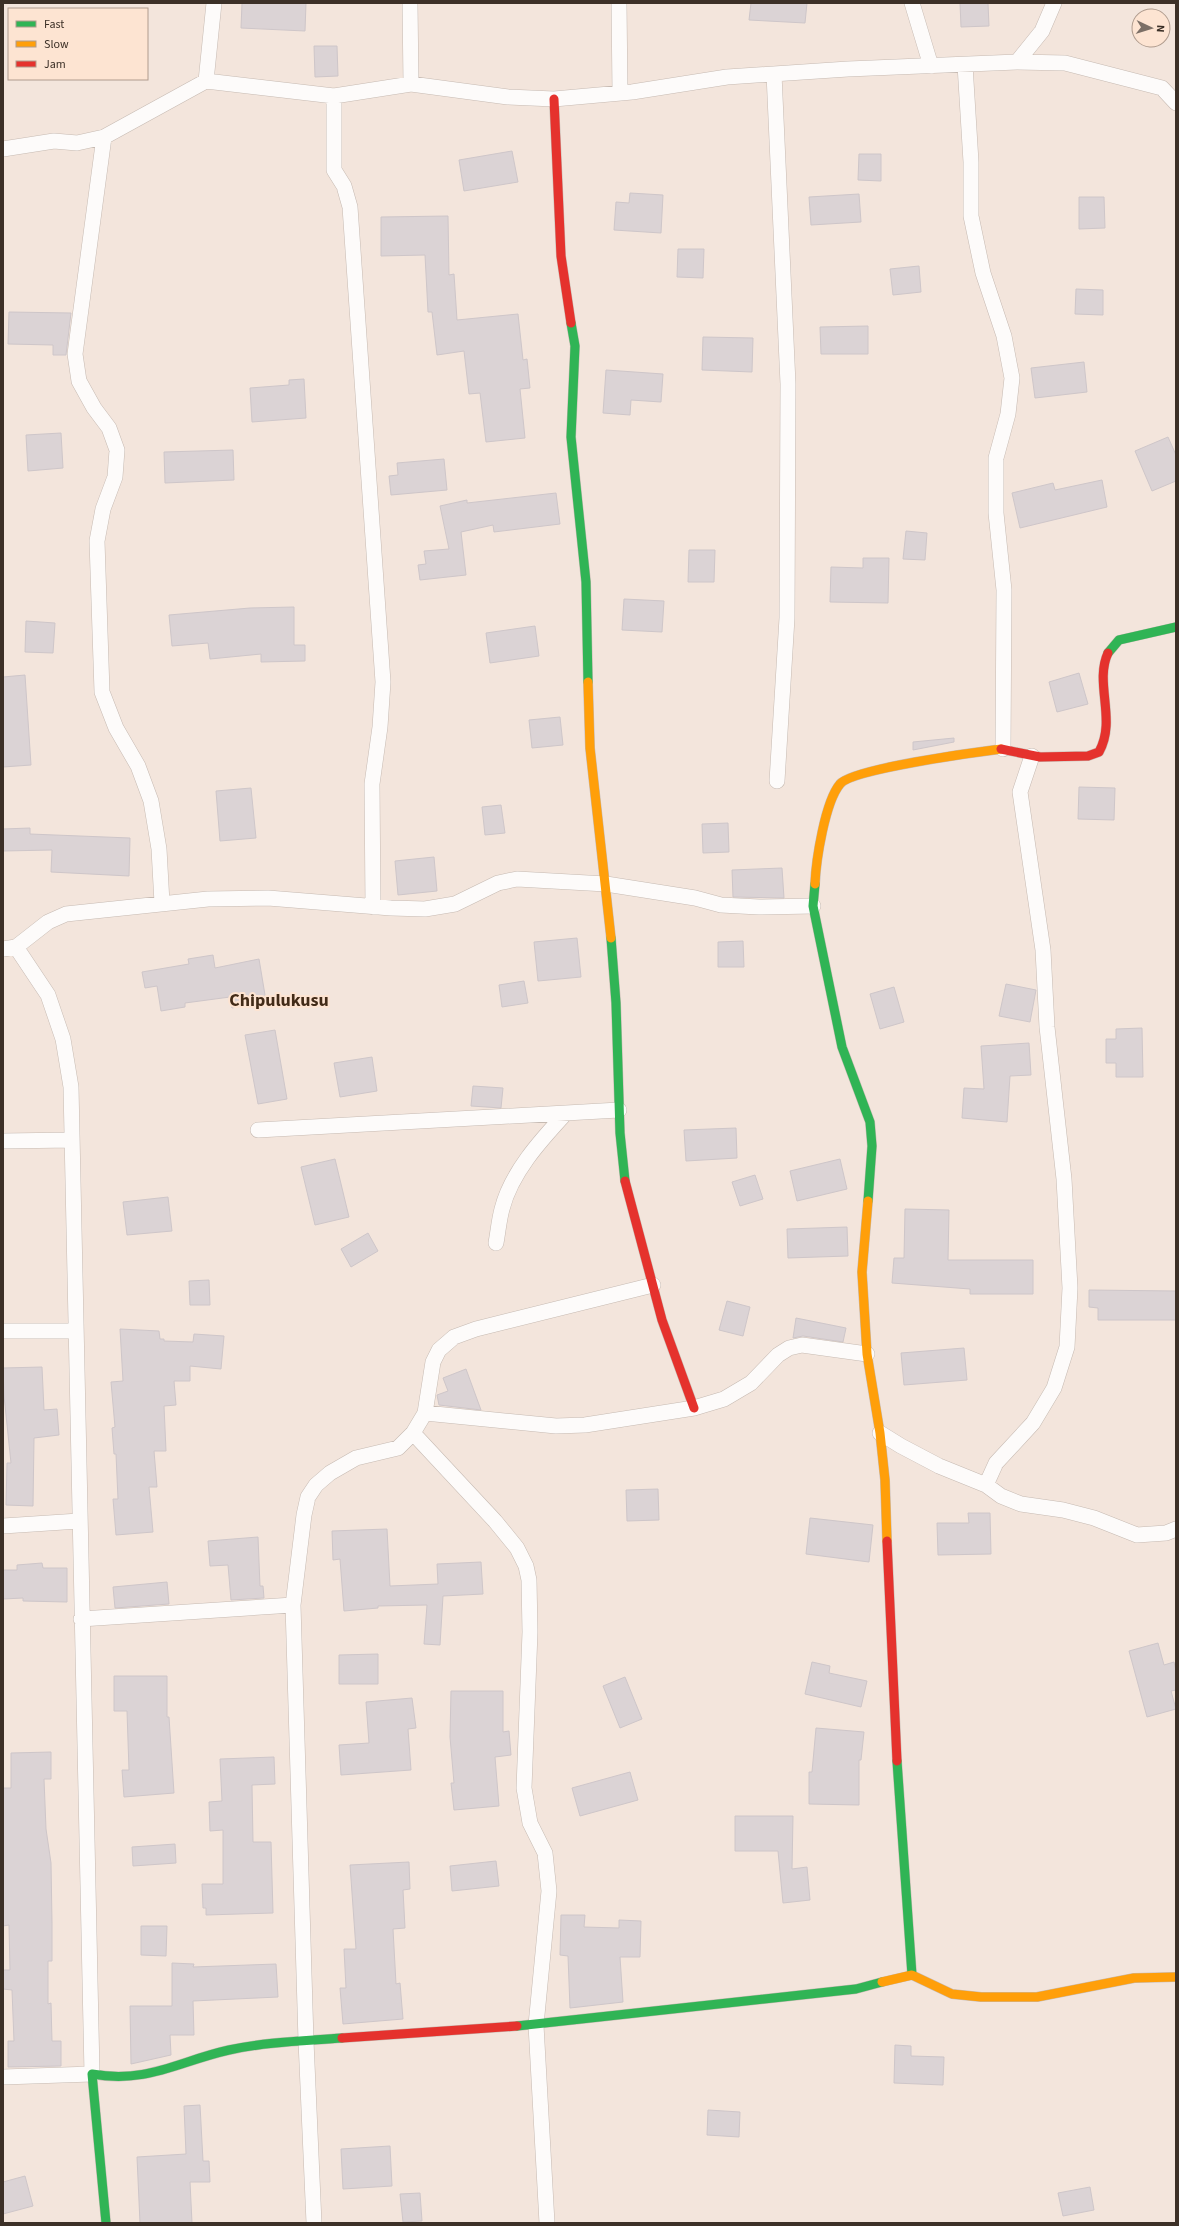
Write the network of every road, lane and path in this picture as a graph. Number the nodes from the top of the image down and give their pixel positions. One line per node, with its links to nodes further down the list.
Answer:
1 (214, 3): 10 (street)
2 (410, 3): 11 (street)
3 (619, 3): 12 (street)
4 (912, 3): 8 (street)
5 (1054, 3): 6 (street)
6 (1017, 62): 7 (street); 15 (street)
7 (965, 65): 8 (street); 19 (street)
8 (931, 66): 9 (street)
9 (774, 74): 12 (street); 21 (street)
10 (206, 81): 13 (street); 16 (street)
11 (411, 84): 13 (street); 14 (street)
12 (620, 93): 14 (street)
13 (334, 96): 25 (street)
14 (554, 99): 22 (street)
15 (1176, 103)
16 (104, 137): 17 (street); 23 (street)
17 (3, 149)
18 (1176, 627): 20 (street)
19 (1003, 749): 20 (street); 24 (street)
20 (1032, 756): 41 (street)
21 (777, 781)
22 (606, 884): 24 (street); 25 (street); 27 (street)
23 (162, 903): 25 (street); 26 (street)
24 (814, 906): 36 (street)
25 (373, 907)
26 (10, 948): 30 (street)
27 (619, 1110): 28 (street); 33 (street)
28 (565, 1114): 29 (street); 32 (street)
29 (258, 1130)
30 (72, 1140): 31 (street); 35 (street)
31 (3, 1141)
32 (496, 1243)
33 (653, 1285): 37 (street); 38 (street)
34 (3, 1331): 35 (street)
35 (76, 1331): 42 (street)
36 (867, 1354): 37 (street); 39 (street)
37 (694, 1408): 38 (street)
38 (426, 1413): 40 (street)
39 (880, 1432): 41 (street); 47 (street)
40 (413, 1433): 45 (street); 49 (street)
41 (986, 1485): 44 (street)
42 (79, 1521): 43 (street); 46 (street)
43 (3, 1526)
44 (1176, 1529)
45 (293, 1605): 46 (street); 50 (street)
46 (81, 1619): 51 (street)
47 (912, 1975): 48 (street); 49 (street)
48 (1176, 1977)
49 (536, 2025): 50 (street); 55 (street)
50 (306, 2041): 51 (street); 54 (street)
51 (92, 2074): 52 (street); 53 (street)
52 (3, 2077)
53 (106, 2223)
54 (314, 2223)
55 (547, 2223)

